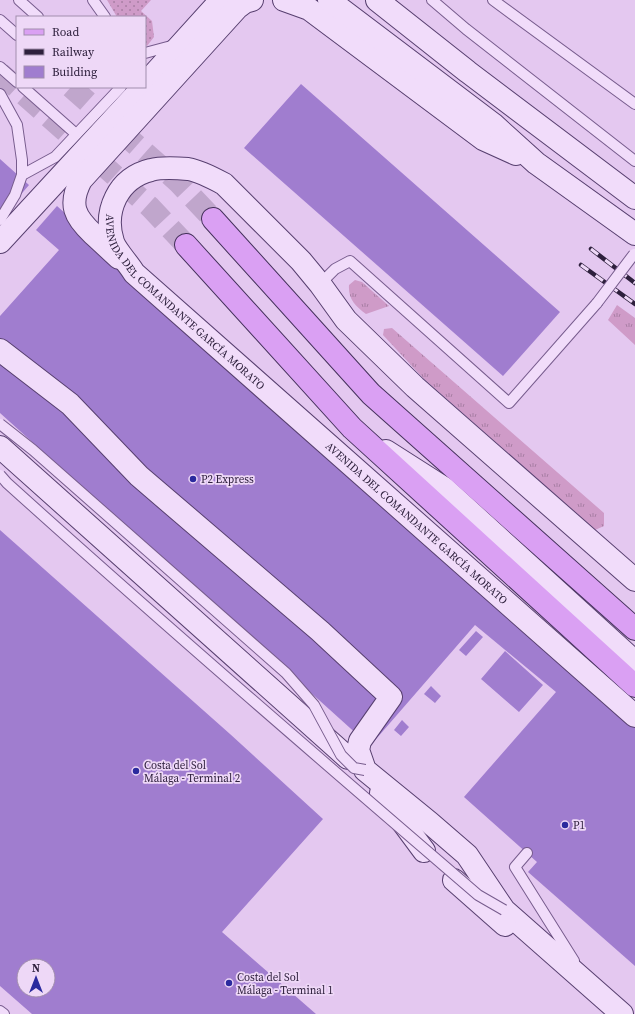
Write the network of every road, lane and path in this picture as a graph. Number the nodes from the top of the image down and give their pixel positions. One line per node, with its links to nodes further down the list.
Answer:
1 (19, 0): 10 (lane)
2 (93, 0): 11 (lane)
3 (252, 0): 34 (street)
4 (284, 0): 26 (street)
5 (329, 0): 26 (street)
6 (377, 0): 28 (street)
7 (432, 0): 25 (lane)
8 (493, 0): 23 (lane)
9 (208, 10): 14 (street)
10 (37, 16)
11 (104, 16)
12 (0, 20): 13 (lane)
13 (16, 34)
14 (182, 43): 15 (lane); 17 (street)
15 (146, 53)
16 (0, 67): 18 (lane)
17 (149, 77)
18 (16, 81)
19 (24, 88): 24 (lane)
20 (120, 88): 24 (lane)
21 (142, 88): 31 (street)
22 (0, 94): 27 (lane)
23 (635, 104)
24 (76, 134): 27 (lane)
25 (635, 161)
26 (536, 163): 32 (street)
27 (22, 175): 29 (lane)
28 (635, 198)
29 (0, 220)
30 (213, 220): 42 (main road)
31 (0, 242)
32 (634, 244): 35 (lane, bridge)
33 (186, 245): 38 (main road)
34 (134, 273): 35 (street, AVENIDA DEL COMANDANTE GARCÍA MORATO); 45 (street, AVENIDA DEL COMANDANTE GARCÍA MORATO)
35 (320, 284): 41 (street, AVENIDA DEL COMANDANTE GARCÍA MORATO)
36 (0, 350): 46 (street)
37 (0, 424): 46 (lane, bridge)
38 (352, 428): 43 (street); 44 (main road)
39 (0, 447): 52 (street)
40 (0, 475): 48 (lane, bridge)
41 (635, 580)
42 (635, 629)
43 (635, 662)
44 (635, 686)
45 (635, 716)
46 (365, 770): 48 (street)
47 (527, 853): 49 (lane)
48 (504, 910): 49 (street)
49 (586, 982): 53 (street)
50 (0, 1011): 51 (lane)
51 (4, 1014)
52 (607, 1014)
53 (622, 1014)

